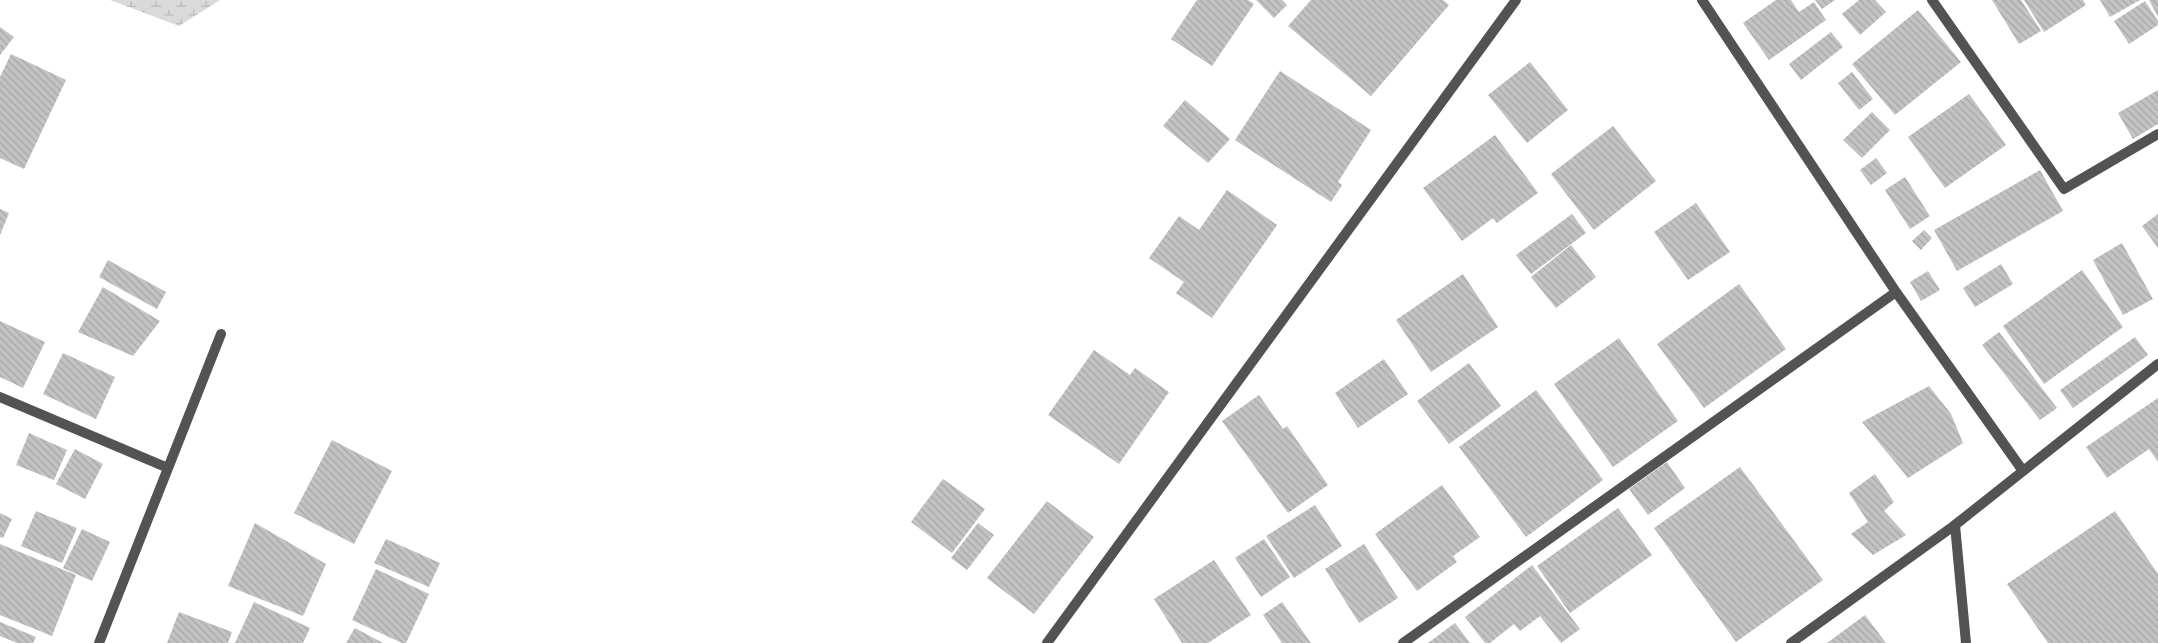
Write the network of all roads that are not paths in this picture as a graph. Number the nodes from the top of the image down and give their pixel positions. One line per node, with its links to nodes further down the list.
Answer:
1 (1516, 0): 13 (street)
2 (1702, 0): 5 (street)
3 (1932, 0): 4 (street)
4 (2158, 134)
5 (1896, 292): 10 (street); 14 (street)
6 (221, 334): 9 (street)
7 (2158, 364): 10 (street)
8 (0, 397): 9 (street)
9 (168, 468): 12 (street)
10 (2023, 471): 11 (street)
11 (1955, 525): 15 (street); 16 (street)
12 (99, 643)
13 (1047, 643)
14 (1403, 643)
15 (1790, 643)
16 (1966, 643)

